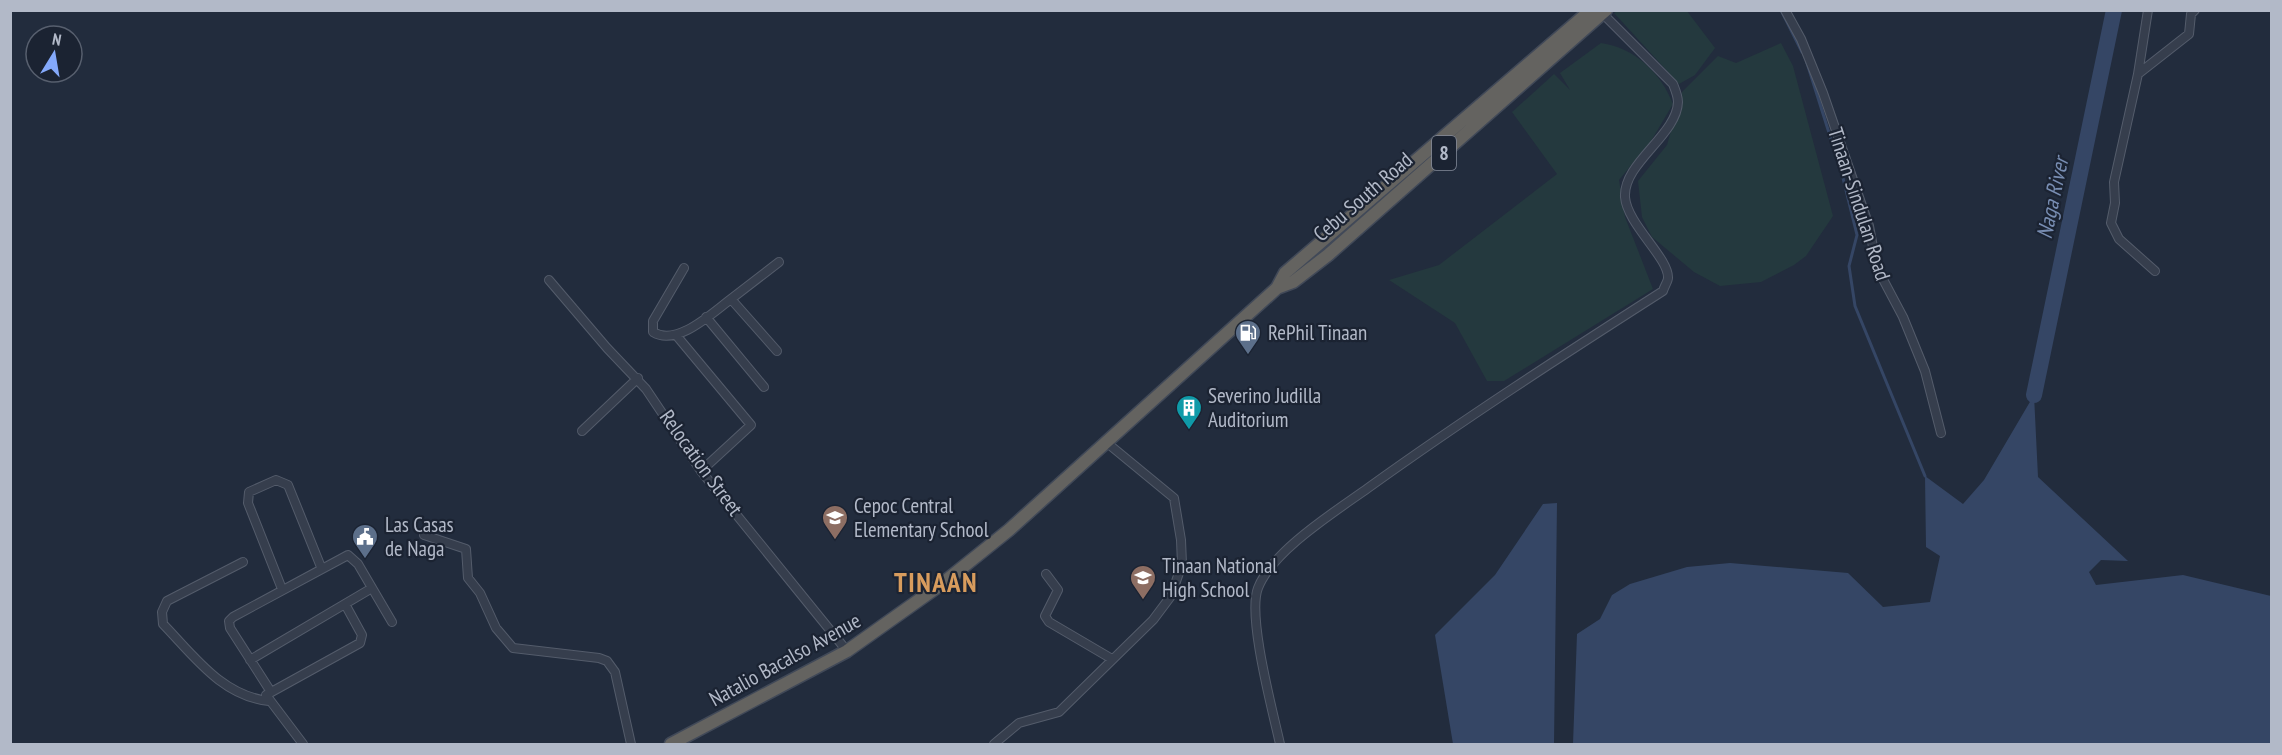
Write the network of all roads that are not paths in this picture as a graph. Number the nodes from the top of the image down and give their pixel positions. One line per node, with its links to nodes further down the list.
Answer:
1 (1785, 10): 17 (street, Tinaan-Sindulan Road)
2 (2148, 10): 5 (street)
3 (2195, 10): 5 (street)
4 (1600, 11): 18 (highway, Cebu South Road / 8); 36 (street)
5 (2138, 74): 8 (street)
6 (779, 262): 10 (street)
7 (684, 268): 12 (street)
8 (2155, 271)
9 (549, 280): 14 (street, Relocation Street)
10 (731, 299): 11 (street); 13 (street)
11 (706, 317): 12 (street); 15 (street)
12 (676, 335): 19 (street)
13 (777, 351)
14 (638, 378): 16 (street); 19 (street, Relocation Street)
15 (764, 387)
16 (582, 431)
17 (1941, 433)
18 (1106, 442): 28 (highway, Natalio Bacalso Avenue / 8); 29 (street)
19 (701, 471): 28 (street, Relocation Street)
20 (424, 535): 33 (street)
21 (243, 562): 31 (street)
22 (321, 567): 24 (street); 25 (street); 25 (street)
23 (1046, 574): 29 (street)
24 (372, 588): 26 (street); 27 (street)
25 (282, 589): 30 (street)
26 (345, 604): 30 (street); 31 (street)
27 (392, 621)
28 (847, 651): 34 (highway, Natalio Bacalso Avenue / 8)
29 (1112, 659): 35 (street)
30 (250, 660): 31 (street)
31 (268, 696): 32 (street)
32 (303, 744)
33 (631, 744)
34 (672, 744)
35 (994, 744)
36 (1280, 744)

